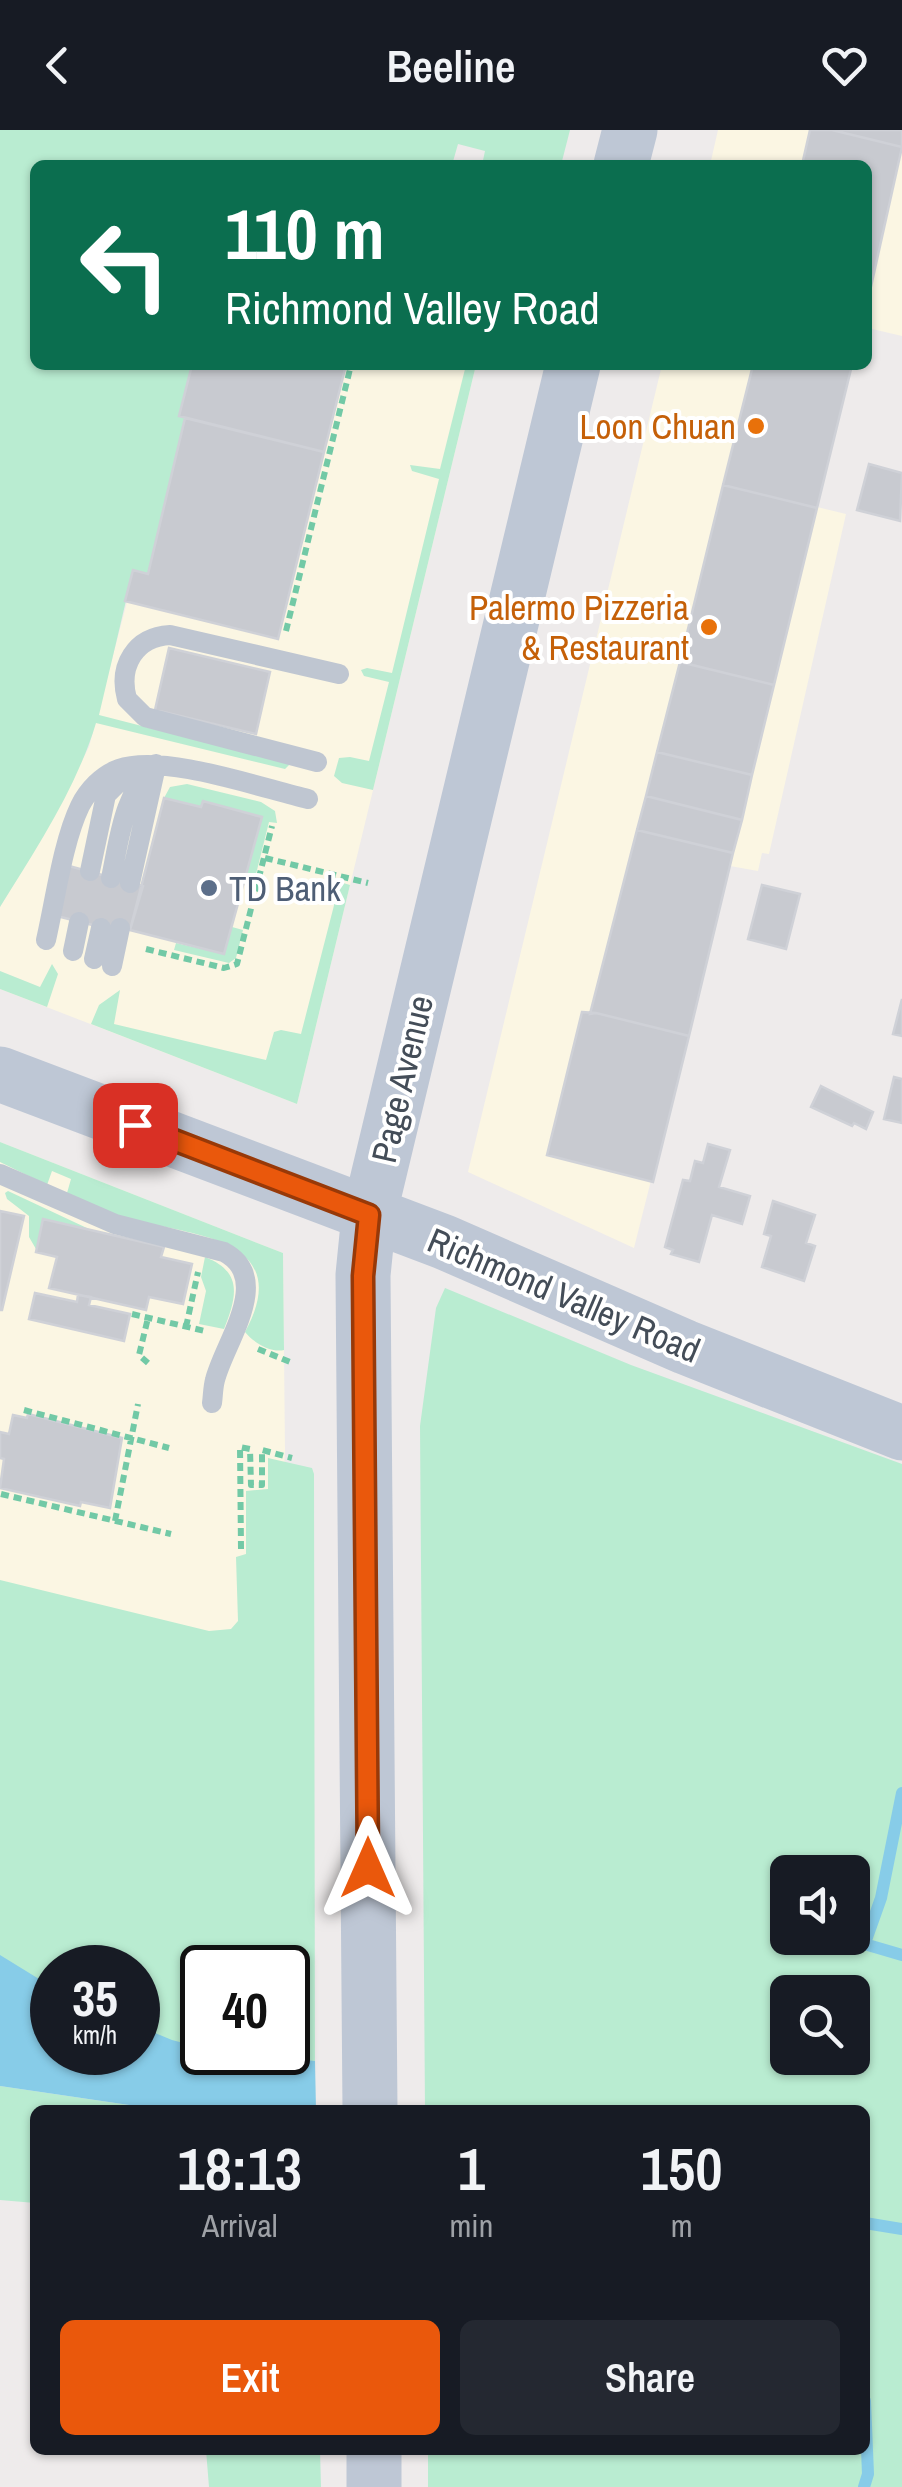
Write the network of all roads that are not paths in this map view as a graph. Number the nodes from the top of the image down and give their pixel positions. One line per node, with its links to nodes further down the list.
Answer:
1 (630, 130): 2 (street)
2 (623, 160)
3 (572, 370): 17 (street, Page Avenue)
4 (339, 674): 5 (lane)
5 (317, 762)
6 (156, 764): 7 (lane); 8 (lane); 9 (lane); 12 (lane)
7 (308, 799)
8 (90, 871)
9 (121, 880)
10 (79, 922): 13 (lane)
11 (111, 928): 14 (lane)
12 (46, 940)
13 (74, 951)
14 (103, 962)
15 (0, 1074): 17 (street, Richmond Valley Road)
16 (0, 1174): 18 (lane)
17 (369, 1215): 19 (street, Richmond Valley Road); 20 (street, Page Avenue)
18 (212, 1403)
19 (902, 1433)
20 (370, 2105)
21 (374, 2455): 22 (street)
22 (374, 2487)

